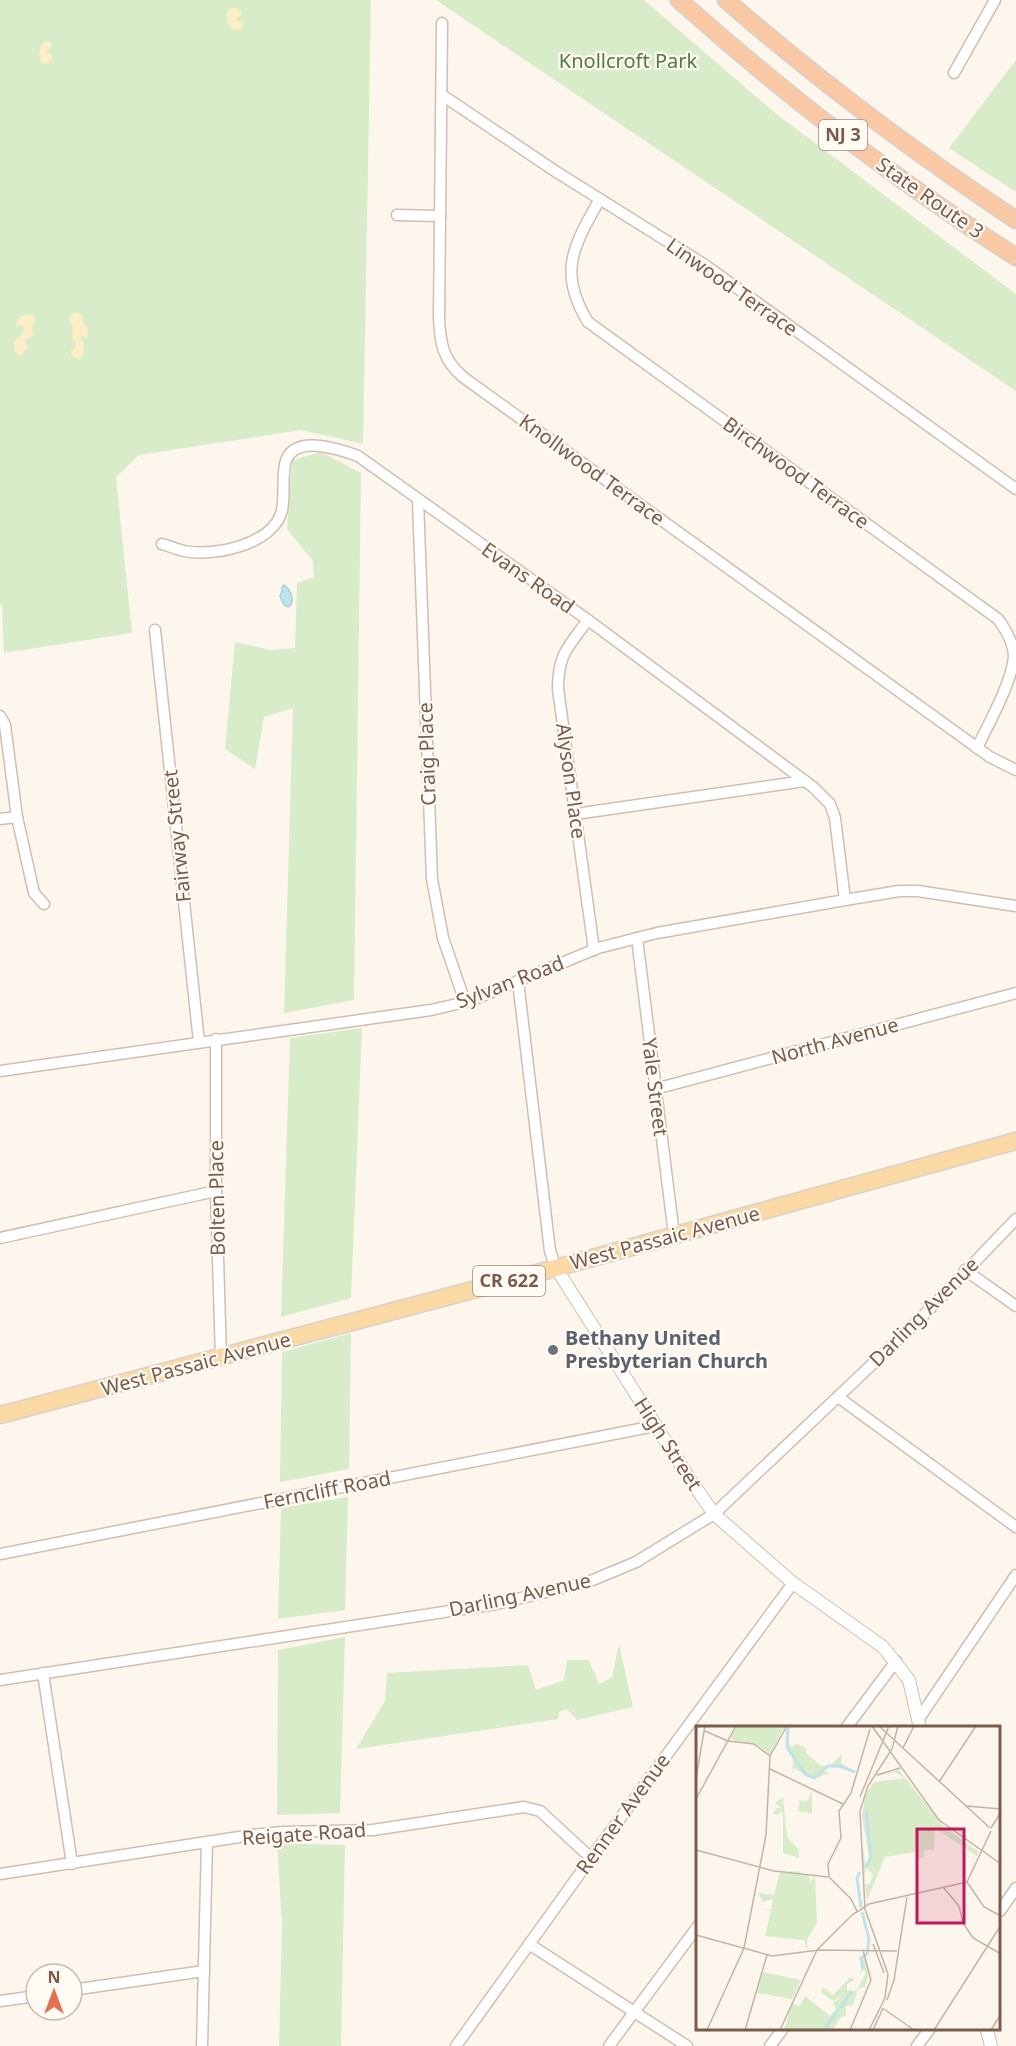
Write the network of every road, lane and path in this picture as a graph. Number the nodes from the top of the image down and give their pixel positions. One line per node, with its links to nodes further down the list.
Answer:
1 (679, 0): 11 (highway, State Route 3 / NJ 3)
2 (726, 0): 10 (highway, State Route 3 / NJ 3)
3 (995, 0): 5 (street)
4 (442, 23): 6 (street, Knollwood Terrace)
5 (954, 73)
6 (441, 95): 7 (street, Linwood Terrace); 9 (street, Knollwood Terrace)
7 (600, 199): 12 (street, Linwood Terrace); 18 (street, Birchwood Terrace)
8 (397, 215): 9 (street)
9 (440, 216): 18 (street, Knollwood Terrace)
10 (1016, 219)
11 (1016, 257)
12 (1016, 489)
13 (418, 500): 14 (street, Evans Road); 15 (street, Evans Road); 31 (street, Craig Place)
14 (162, 544)
15 (588, 620): 20 (street, Evans Road); 21 (street, Alyson Place)
16 (155, 630): 33 (street, Fairway Street)
17 (0, 716): 22 (street)
18 (977, 748): 19 (street, Knollwood Terrace)
19 (1016, 770)
20 (805, 782): 21 (street); 24 (street, Evans Road)
21 (575, 814): 28 (street, Alyson Place)
22 (17, 817): 23 (street); 25 (street)
23 (0, 819)
24 (845, 900): 26 (street, Sylvan Road); 27 (street, Sylvan Road)
25 (44, 904)
26 (1016, 906)
27 (637, 938): 28 (street, Sylvan Road); 35 (street, Yale Street)
28 (594, 950): 29 (street, Sylvan Road)
29 (518, 981): 31 (street, Sylvan Road); 41 (street, High Street)
30 (1016, 993): 35 (street, North Avenue)
31 (465, 1002): 32 (street, Sylvan Road)
32 (216, 1039): 33 (street, Sylvan Road); 37 (street, Bolten Place)
33 (199, 1042): 34 (street, Sylvan Road)
34 (0, 1071)
35 (655, 1089): 39 (street, Yale Street)
36 (1016, 1141): 39 (main road, West Passaic Avenue / CR 622)
37 (216, 1191): 40 (street); 44 (street, Bolten Place)
38 (1016, 1219): 42 (street, Darling Avenue)
39 (674, 1235): 41 (main road, West Passaic Avenue / CR 622)
40 (0, 1238)
41 (556, 1268): 44 (main road, West Passaic Avenue / CR 622); 47 (street, High Street)
42 (965, 1270): 43 (street); 45 (street, Darling Avenue)
43 (1016, 1306)
44 (221, 1358): 46 (main road, West Passaic Avenue / CR 622)
45 (838, 1396): 48 (street, Darling Avenue); 49 (street)
46 (0, 1415)
47 (654, 1426): 48 (street, High Street); 50 (street, Ferncliff Road)
48 (714, 1514): 52 (street, High Street); 54 (street, Darling Avenue)
49 (1016, 1527)
50 (0, 1554)
51 (1016, 1575): 56 (street)
52 (793, 1583): 53 (street, High Street); 59 (street, Renner Avenue)
53 (896, 1661): 56 (street, High Street); 57 (street)
54 (43, 1673): 55 (street, Darling Avenue); 60 (street)
55 (0, 1680)
56 (919, 1724)
57 (847, 1726)
58 (207, 1842): 59 (street, Reigate Road); 60 (street, Reigate Road); 66 (street)
59 (591, 1858): 65 (street, Renner Avenue)
60 (72, 1864): 61 (street, Reigate Road)
61 (0, 1874)
62 (1016, 1888): 63 (street)
63 (1001, 1908)
64 (696, 1929): 70 (street)
65 (529, 1944): 70 (street); 75 (street, Renner Avenue)
66 (204, 1971): 67 (street); 74 (street)
67 (84, 1988)
68 (24, 1998): 69 (street)
69 (0, 2001)
70 (634, 2011): 76 (street); 77 (street)
71 (781, 2031): 78 (street)
72 (927, 2031): 79 (street)
73 (987, 2031): 80 (street)
74 (202, 2046)
75 (456, 2046)
76 (609, 2046)
77 (687, 2046)
78 (770, 2046)
79 (917, 2046)
80 (991, 2046)

